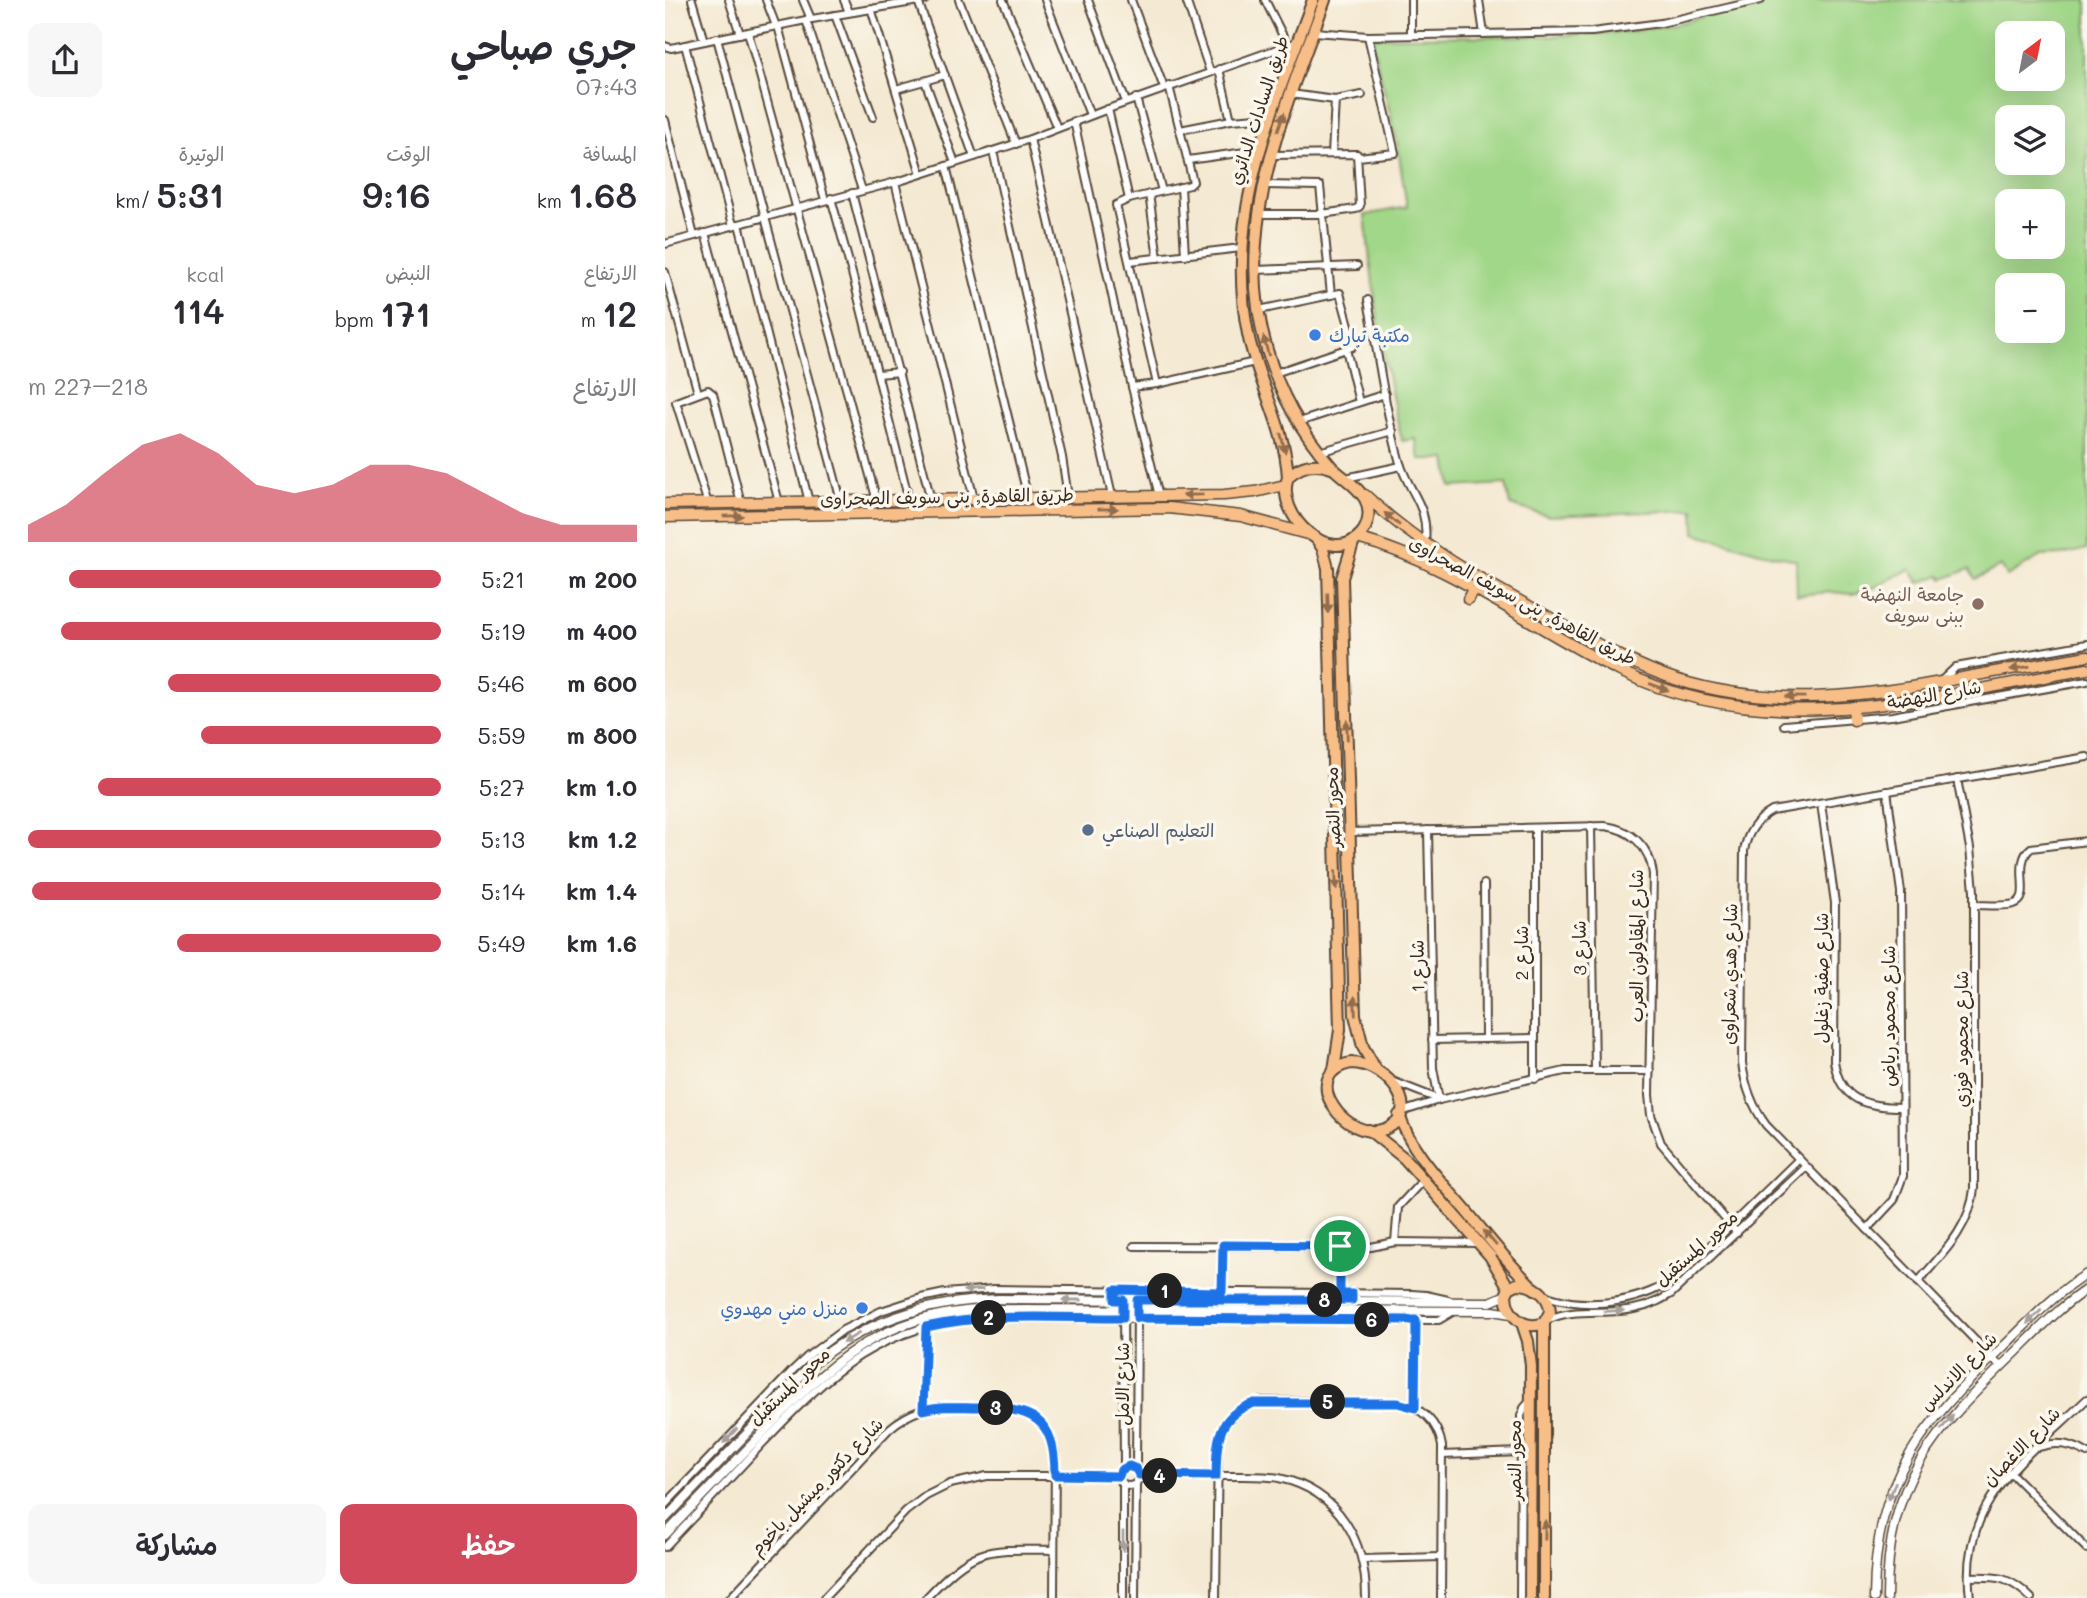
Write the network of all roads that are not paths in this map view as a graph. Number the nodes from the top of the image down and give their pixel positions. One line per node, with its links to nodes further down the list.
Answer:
1 (692, 0): 31 (street)
2 (729, 0): 26 (street)
3 (766, 0): 24 (street)
4 (803, 0): 23 (street)
5 (844, 0): 21 (street)
6 (959, 0): 56 (street)
7 (1003, 0): 53 (street)
8 (1045, 0): 47 (street)
9 (1088, 0): 45 (street)
10 (1131, 0): 39 (street)
11 (1186, 0): 36 (street)
12 (1265, 0): 32 (street)
13 (1313, 0): 32 (highway, طريق السادات الدائري)
14 (1325, 0): 25 (highway, طريق السادات الدائري)
15 (1411, 0): 27 (street)
16 (1479, 0): 28 (street)
17 (1761, 0): 28 (street)
18 (917, 1): 19 (street); 37 (street)
19 (879, 3): 20 (street)
20 (871, 8): 21 (street); 40 (street)
21 (849, 12): 22 (street)
22 (835, 15): 23 (street); 48 (street)
23 (809, 20): 24 (street); 69 (street)
24 (777, 26): 26 (street); 74 (street)
25 (1314, 32): 29 (street); 41 (highway, طريق السادات الدائري)
26 (744, 33): 30 (street); 75 (street)
27 (1411, 34): 28 (street); 29 (street)
28 (1484, 34)
29 (1368, 36): 61 (street)
30 (717, 38): 31 (street); 78 (street)
31 (704, 41): 33 (street)
32 (1293, 43): 35 (street); 49 (highway, طريق السادات الدائري)
33 (685, 45): 34 (street); 79 (street)
34 (665, 46)
35 (1219, 69): 36 (street); 51 (street)
36 (1210, 72): 39 (street)
37 (945, 75): 38 (street); 60 (street)
38 (925, 81): 40 (street); 63 (street)
39 (1167, 87): 43 (street); 54 (street)
40 (895, 89): 65 (street)
41 (1291, 94): 44 (street); 58 (highway, طريق السادات الدائري, one-way to 41)
42 (1362, 95): 44 (street)
43 (1136, 98): 45 (street); 70 (street)
44 (1335, 100): 59 (street)
45 (1126, 102): 46 (street)
46 (1108, 109): 47 (street); 73 (street)
47 (1090, 115): 52 (street)
48 (873, 117)
49 (1271, 117): 51 (street); 58 (highway, طريق السادات الدائري)
50 (665, 120): 81 (street)
51 (1231, 120): 54 (street)
52 (1074, 121): 53 (street); 100 (street)
53 (1057, 128): 55 (street)
54 (1180, 130): 62 (street)
55 (1030, 139): 56 (street); 115 (street)
56 (1016, 144): 57 (street)
57 (993, 151): 60 (street); 117 (street)
58 (1265, 153): 59 (street); 62 (street); 67 (highway, طريق السادات الدائري); 83 (highway, طريق السادات الدائري)
59 (1332, 154): 61 (street)
60 (974, 157): 63 (street)
61 (1359, 157): 77 (street)
62 (1188, 160): 68 (street)
63 (955, 163): 64 (street)
64 (946, 166): 65 (street); 118 (street)
65 (921, 174): 66 (street)
66 (895, 182): 69 (street); 119 (street)
67 (1263, 185): 76 (highway, طريق السادات الدائري); 77 (street)
68 (1181, 187): 70 (street); 84 (street)
69 (862, 190): 71 (street)
70 (1162, 191): 72 (street)
71 (852, 192): 74 (street); 96 (street)
72 (1149, 194): 73 (street); 85 (street)
73 (1129, 198): 86 (street)
74 (828, 199): 75 (street); 98 (street)
75 (797, 207): 78 (street); 123 (street)
76 (1258, 214): 77 (street); 89 (highway, طريق السادات الدائري)
77 (1322, 214): 88 (street)
78 (766, 216): 79 (street); 122 (street)
79 (736, 225): 80 (street); 125 (street)
80 (705, 233): 81 (street); 124 (street)
81 (694, 236): 82 (street)
82 (665, 244)
83 (1241, 248): 84 (street); 95 (highway, طريق السادات الدائري)
84 (1185, 255): 85 (street)
85 (1157, 258): 86 (street)
86 (1130, 261): 99 (street)
87 (1357, 266): 88 (street)
88 (1328, 267): 89 (street); 91 (street)
89 (1256, 270): 93 (highway, طريق السادات الدائري)
90 (665, 272): 101 (street)
91 (1331, 295): 93 (street); 94 (street)
92 (1368, 300): 102 (street)
93 (1259, 310): 97 (highway, طريق السادات الدائري, one-way to 93)
94 (1346, 349): 97 (street); 103 (street)
95 (1255, 362): 99 (street); 105 (highway, طريق السادات الدائري)
96 (900, 372): 98 (street); 121 (street)
97 (1275, 373): 104 (highway, طريق السادات الدائري)
98 (877, 374): 120 (street)
99 (1157, 384): 100 (street)
100 (1132, 387): 116 (street)
101 (698, 393): 126 (street); 128 (street)
102 (1385, 394): 103 (street); 107 (street)
103 (1359, 402): 106 (street)
104 (1290, 405): 105 (highway); 106 (highway, طريق السادات الدائري)
105 (1275, 414): 112 (highway, طريق السادات الدائري, one-way to 112)
106 (1299, 422): 108 (highway, طريق السادات الدائري)
107 (1393, 431): 108 (street); 109 (street)
108 (1319, 452): 110 (highway, طريق السادات الدائري)
109 (1401, 466): 111 (street); 134 (street)
110 (1334, 469): 111 (highway); 112 (highway)
111 (1346, 478): 113 (highway)
112 (1287, 481): 114 (main road, طريق القاهرة, بنى سويف الصحراوى); 132 (highway)
113 (1357, 489): 133 (highway); 134 (main road, طريق القاهرة, بنى سويف الصحراوى, one-way to 113)
114 (1224, 495): 116 (main road, طريق القاهرة, بنى سويف الصحراوى, one-way to 116); 129 (main road)
115 (1112, 496): 116 (main road, طريق القاهرة, بنى سويف الصحراوى); 117 (main road, طريق القاهرة, بنى سويف الصحراوى)
116 (1159, 496)
117 (1068, 497): 118 (main road, طريق القاهرة, بنى سويف الصحراوى)
118 (1028, 498): 119 (main road, طريق القاهرة, بنى سويف الصحراوى)
119 (974, 499): 121 (main road, طريق القاهرة, بنى سويف الصحراوى)
120 (909, 500): 121 (main road, طريق القاهرة, بنى سويف الصحراوى); 123 (main road, طريق القاهرة, بنى سويف الصحراوى)
121 (931, 500)
122 (841, 501): 123 (main road, طريق القاهرة, بنى سويف الصحراوى); 125 (main road, طريق القاهرة, بنى سويف الصحراوى)
123 (877, 501)
124 (779, 502): 125 (main road, طريق القاهرة, بنى سويف الصحراوى); 126 (main road, طريق القاهرة, بنى سويف الصحراوى)
125 (805, 502): 130 (main road)
126 (741, 503): 128 (main road, طريق القاهرة, بنى سويف الصحراوى)
127 (665, 504): 128 (main road, طريق القاهرة, بنى سويف الصحراوى)
128 (708, 504)
129 (1224, 513): 130 (main road, طريق القاهرة, بنى سويف الصحراوى, one-way to 129); 132 (main road, طريق القاهرة, بنى سويف الصحراوى)
130 (803, 515): 131 (main road, طريق القاهرة, بنى سويف الصحراوى, one-way to 130)
131 (665, 517)
132 (1313, 536): 133 (highway); 159 (highway, محور النصر, one-way to 159)
133 (1356, 539): 142 (main road, طريق القاهرة, بنى سويف الصحراوى, one-way to 142); 152 (highway, محور النصر, one-way to 133)
134 (1424, 545): 140 (main road, طريق القاهرة, بنى سويف الصحراوى, one-way to 134)
135 (2087, 644): 140 (street)
136 (2087, 656): 138 (main road, طريق القاهرة, بنى سويف الصحراوى, one-way to 138)
137 (2087, 669): 141 (main road, طريق القاهرة, بنى سويف الصحراوى)
138 (1990, 673): 140 (main road, طريق القاهرة, بنى سويف الصحراوى); 141 (main road)
139 (2087, 681): 143 (street, شارع النهضة)
140 (1939, 682)
141 (1992, 686): 142 (main road, طريق القاهرة, بنى سويف الصحراوى)
142 (1853, 707): 143 (main road)
143 (1854, 720): 144 (street, شارع النهضة)
144 (1784, 724)
145 (2087, 757): 146 (street, شارع هدي شعراوى)
146 (1957, 779): 147 (street, شارع هدي شعراوى); 155 (street, شارع محمود فوزي)
147 (1887, 791): 148 (street, شارع هدي شعراوى); 166 (street, شارع محمود رياض)
148 (1821, 803): 166 (street, شارع صفية زغلول); 169 (street, شارع هدي شعراوى)
149 (1591, 826): 150 (street, شارع المقاولون العرب); 161 (street, شارع 3); 162 (street, شارع المقاولون العرب)
150 (1535, 828): 151 (street, شارع المقاولون العرب); 156 (street, شارع 2)
151 (1428, 830): 152 (street, شارع المقاولون العرب); 158 (street, شارع 1)
152 (1350, 832): 160 (highway, محور النصر, one-way to 152)
153 (2087, 841): 155 (street)
154 (1484, 884): 157 (street)
155 (1974, 905): 181 (street, شارع محمود فوزي)
156 (1535, 1038): 157 (street); 163 (street, شارع 2)
157 (1485, 1039): 158 (street)
158 (1432, 1040): 165 (street, شارع 1)
159 (1334, 1070): 160 (highway); 168 (highway)
160 (1376, 1070): 164 (highway)
161 (1595, 1070): 162 (street); 163 (street)
162 (1650, 1071): 172 (street, شارع المقاولون العرب)
163 (1535, 1079): 165 (street)
164 (1391, 1081): 165 (street); 167 (highway)
165 (1440, 1100): 167 (street)
166 (1902, 1108): 173 (street, شارع محمود رياض)
167 (1400, 1114): 168 (highway); 185 (highway, one-way to 167)
168 (1369, 1130): 171 (highway)
169 (1799, 1159): 170 (street, شارع هدي شعراوى); 172 (street, محور المستقبل)
170 (1806, 1167): 173 (street, شارع هدي شعراوى); 174 (street, محور المستقبل)
171 (1423, 1180): 175 (street); 176 (highway)
172 (1730, 1225): 174 (street, شارع المقاولون العرب); 185 (street, محور المستقبل)
173 (1867, 1229): 181 (street, شارع هدي شعراوى)
174 (1737, 1233): 195 (street, محور المستقبل, one-way to 174)
175 (1395, 1242): 176 (street); 179 (street)
176 (1478, 1242): 184 (highway)
177 (1223, 1245): 178 (street); 179 (street); 183 (street)
178 (1134, 1246)
179 (1340, 1246): 186 (street)
180 (2087, 1274): 200 (street, شارع الاندلس, one-way to 200)
181 (1918, 1282): 200 (street, شارع هدي شعراوى)
182 (2087, 1289): 201 (street, شارع الاندلس)
183 (1222, 1292): 186 (street); 187 (street)
184 (1507, 1292): 185 (highway); 188 (street, محور المستقبل); 193 (highway)
185 (1540, 1292): 195 (highway)
186 (1340, 1294): 188 (street)
187 (1118, 1297): 189 (street, محور المستقبل); 191 (street, شارع الامل); 217 (street, one-way to 217); 218 (street, محور المستقبل, one-way to 218)
188 (1352, 1297): 189 (street, محور المستقبل)
189 (1137, 1300): 192 (street, شارع الامل)
190 (1454, 1311): 192 (street, محور المستقبل); 193 (street, محور المستقبل); 194 (street)
191 (1123, 1314): 192 (street, محور المستقبل); 197 (street); 210 (street, شارع الامل); 219 (street, محور المستقبل)
192 (1137, 1314): 194 (street); 211 (street, شارع الامل)
193 (1511, 1314): 196 (highway)
194 (1416, 1320): 204 (street)
195 (1546, 1322): 196 (highway); 199 (highway, محور النصر)
196 (1522, 1323): 198 (highway, محور النصر)
197 (926, 1327): 205 (street); 220 (street)
198 (1529, 1348): 199 (highway); 203 (highway, محور النصر)
199 (1544, 1348): 237 (highway, محور النصر, one-way to 199)
200 (1992, 1358): 201 (street, شارع هدي شعراوى); 238 (street, شارع الاندلس, one-way to 238)
201 (2001, 1367): 239 (street, شارع الاندلس, one-way to 201)
202 (2087, 1399): 206 (street, شارع الاغصان)
203 (1532, 1400): 207 (street); 236 (highway, محور النصر)
204 (1415, 1408): 209 (street); 214 (street)
205 (923, 1410): 213 (street, شارع دكتور ميشيل باخوم); 226 (street, شارع دكتور ميشيل باخوم)
206 (2037, 1447): 208 (street); 212 (street, شارع الاغصان)
207 (1521, 1452): 209 (street); 235 (street)
208 (2087, 1453)
209 (1442, 1455): 223 (street)
210 (1124, 1468): 211 (street); 215 (street)
211 (1137, 1472): 214 (street); 216 (street)
212 (2010, 1472): 221 (street); 225 (street, شارع الاغصان)
213 (1055, 1475): 215 (street); 222 (street, شارع دكتور ميشيل باخوم); 227 (street)
214 (1216, 1476): 224 (street); 232 (street)
215 (1121, 1479): 216 (street); 230 (street, one-way to 230)
216 (1136, 1483): 231 (street)
217 (665, 1505)
218 (665, 1519)
219 (665, 1535)
220 (665, 1547)
221 (2087, 1549)
222 (1054, 1550): 228 (street); 229 (street, شارع دكتور ميشيل باخوم)
223 (1441, 1557): 224 (street); 234 (street)
224 (1363, 1559): 233 (street)
225 (1969, 1577): 240 (street, شارع الاغصان); 241 (street)
226 (730, 1598)
227 (824, 1598)
228 (926, 1598)
229 (1054, 1598)
230 (1123, 1598)
231 (1135, 1598)
232 (1216, 1598)
233 (1366, 1598)
234 (1441, 1598)
235 (1520, 1598)
236 (1530, 1598)
237 (1544, 1598)
238 (1874, 1598)
239 (1887, 1598)
240 (1970, 1598)
241 (2031, 1598)

